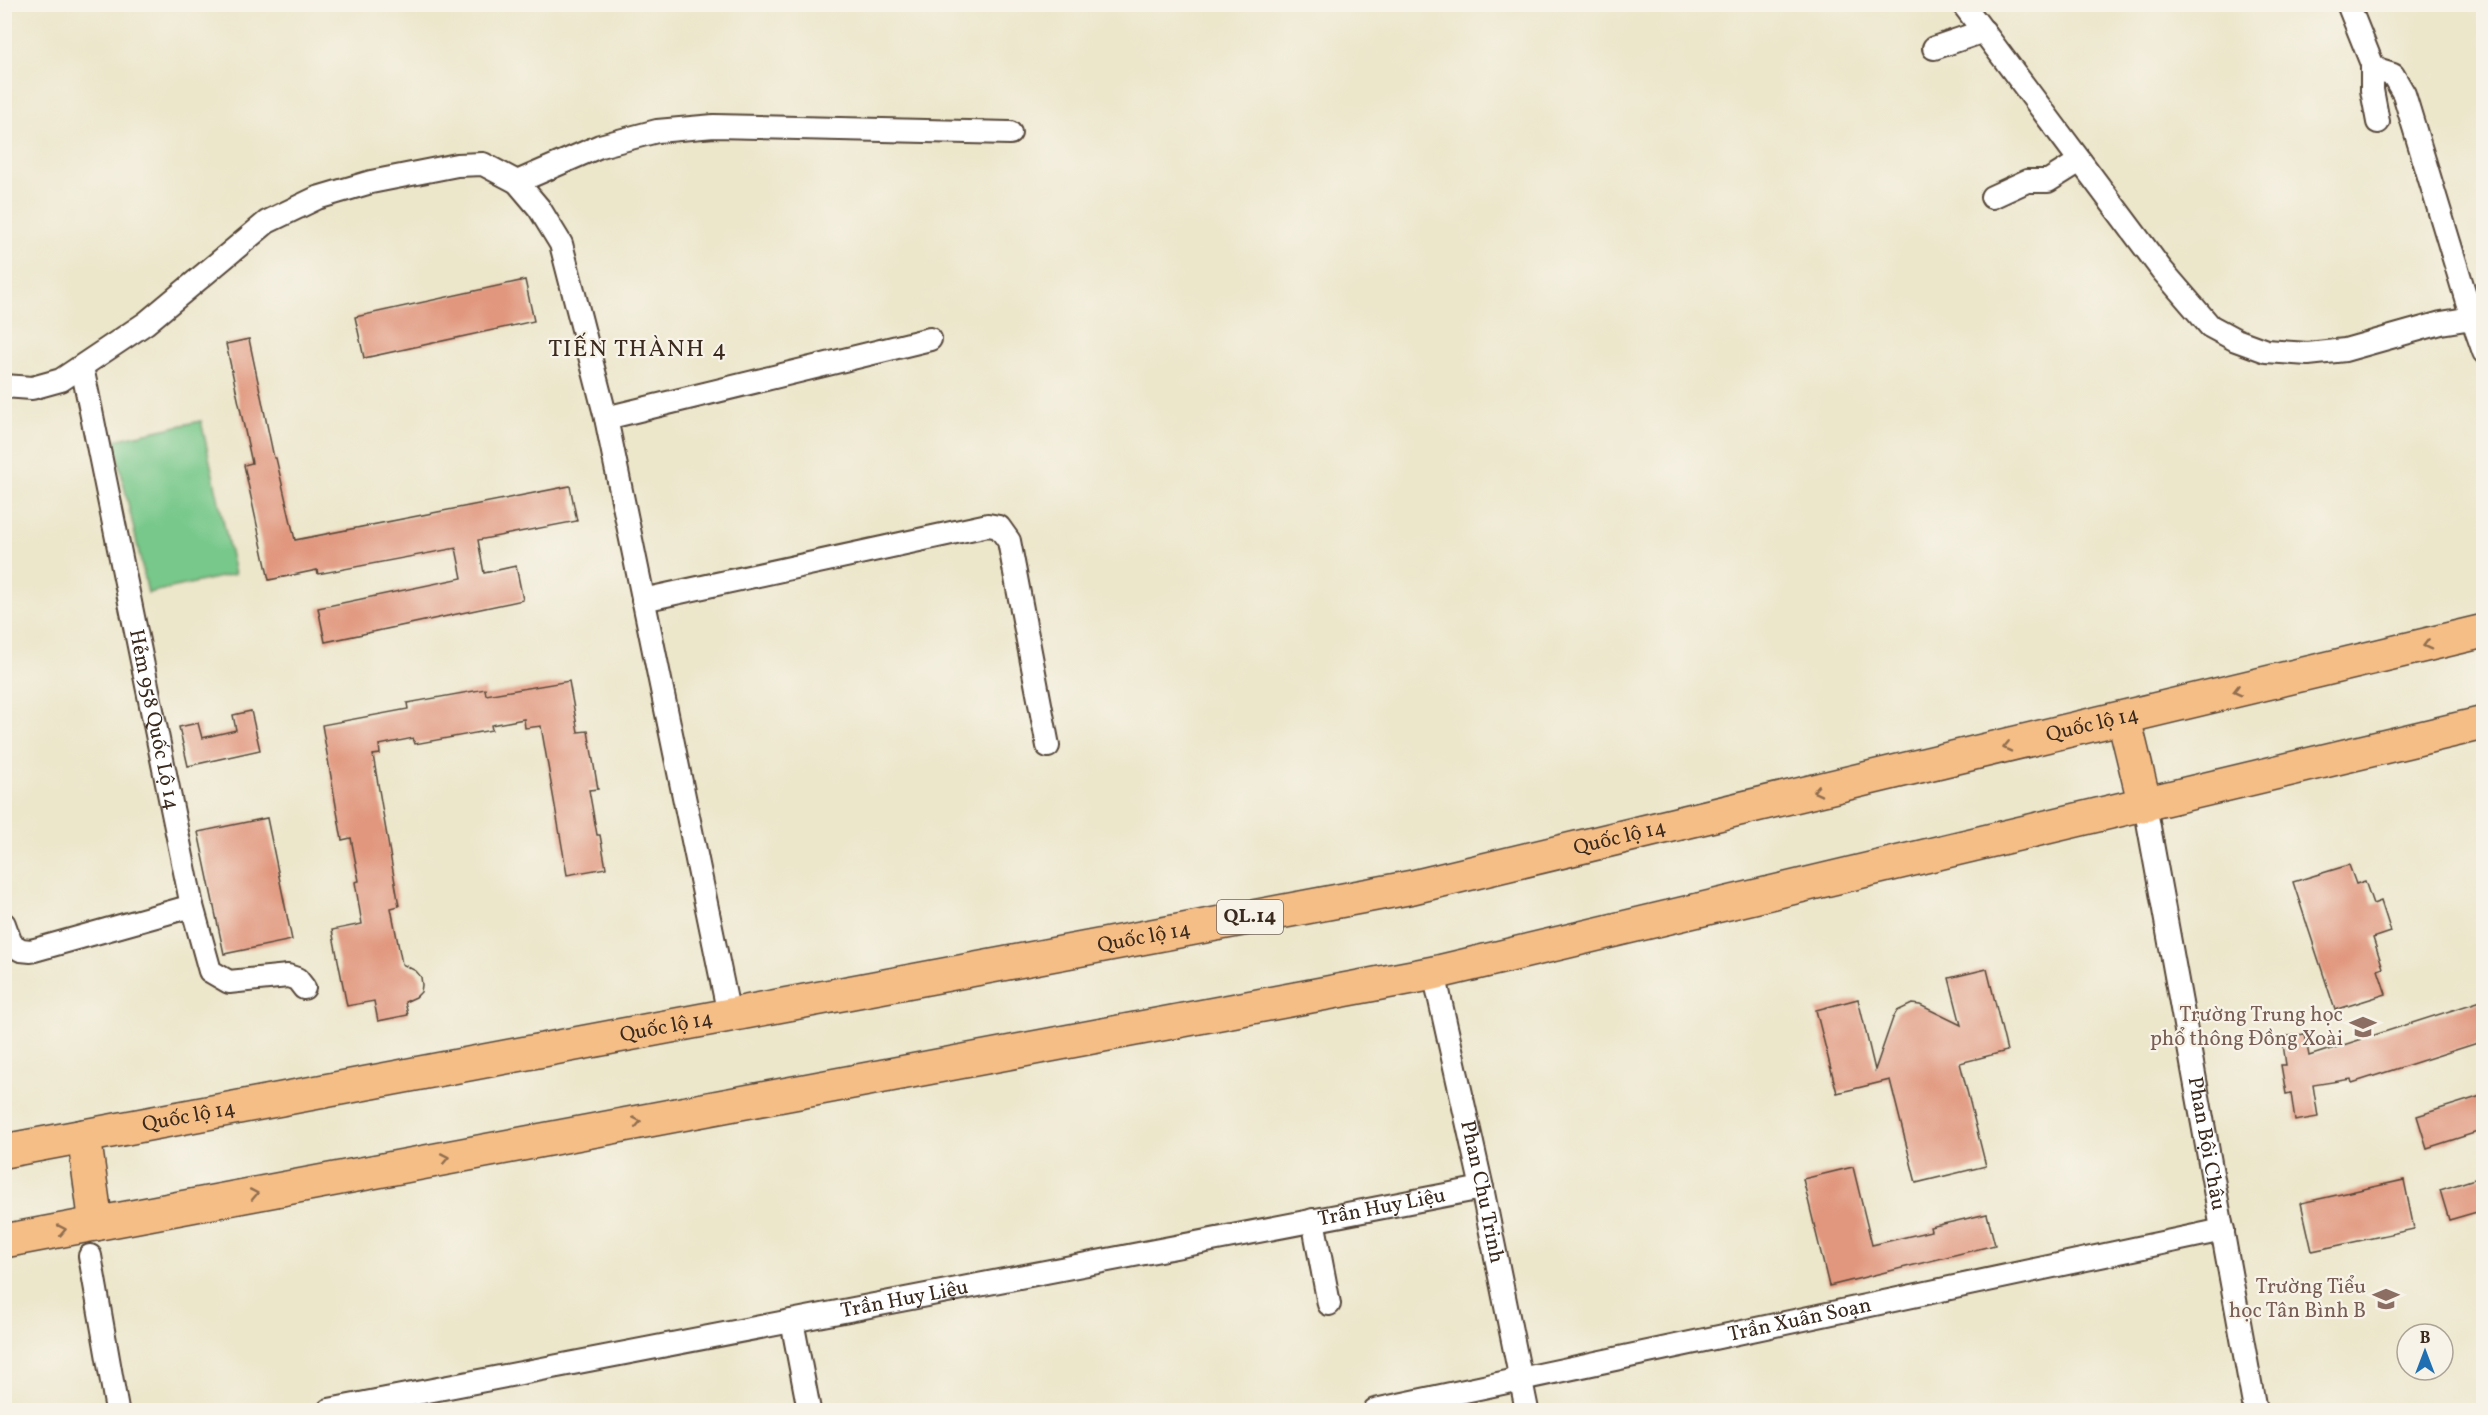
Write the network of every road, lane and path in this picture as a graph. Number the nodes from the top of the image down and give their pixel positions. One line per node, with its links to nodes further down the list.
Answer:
1 (1963, 4): 3 (street)
2 (2348, 4): 5 (street)
3 (1984, 31): 4 (street); 8 (street)
4 (1934, 48)
5 (2372, 64): 6 (street); 11 (street)
6 (2378, 122)
7 (1010, 133): 9 (street)
8 (2080, 160): 10 (street); 11 (street)
9 (517, 182): 14 (street); 16 (street)
10 (1992, 197)
11 (2478, 317): 13 (street)
12 (930, 339): 16 (street)
13 (2484, 352)
14 (82, 367): 15 (street); 23 (street, Hẻm 958 Quốc Lộ 14)
15 (4, 386)
16 (606, 418): 17 (street)
17 (643, 600): 21 (street); 27 (street)
18 (2484, 632): 19 (highway, Quốc lộ 14 / QL.14, one-way to 19)
19 (2124, 719): 22 (highway); 27 (highway, Quốc lộ 14 / QL.14, one-way to 27)
20 (2484, 723): 22 (highway)
21 (1048, 746)
22 (2145, 805): 25 (highway); 33 (street, Phan Bội Châu)
23 (192, 906): 24 (street); 26 (street, Hẻm 958 Quốc Lộ 14)
24 (4, 924)
25 (1434, 973): 30 (street, Phan Chu Trinh); 32 (highway, one-way to 25)
26 (304, 988)
27 (729, 1015): 28 (highway, Quốc lộ 14 / QL.14)
28 (84, 1136): 29 (highway, Quốc lộ 14 / QL.14); 32 (highway)
29 (4, 1151)
30 (1482, 1188): 31 (street, Trần Huy Liệu); 38 (street, Phan Chu Trinh)
31 (1313, 1221): 36 (street); 37 (street, Trần Huy Liệu)
32 (96, 1224): 34 (highway, one-way to 32)
33 (2223, 1230): 38 (street, Trần Xuân Soạn); 44 (street, Phan Bội Châu)
34 (4, 1241)
35 (90, 1256): 39 (street)
36 (1329, 1304)
37 (792, 1321): 40 (street, Trần Huy Liệu); 41 (street)
38 (1521, 1380): 42 (street, Trần Xuân Soạn); 43 (street, Phan Chu Trinh)
39 (117, 1410)
40 (329, 1410)
41 (809, 1410)
42 (1375, 1410)
43 (1527, 1410)
44 (2255, 1410)

